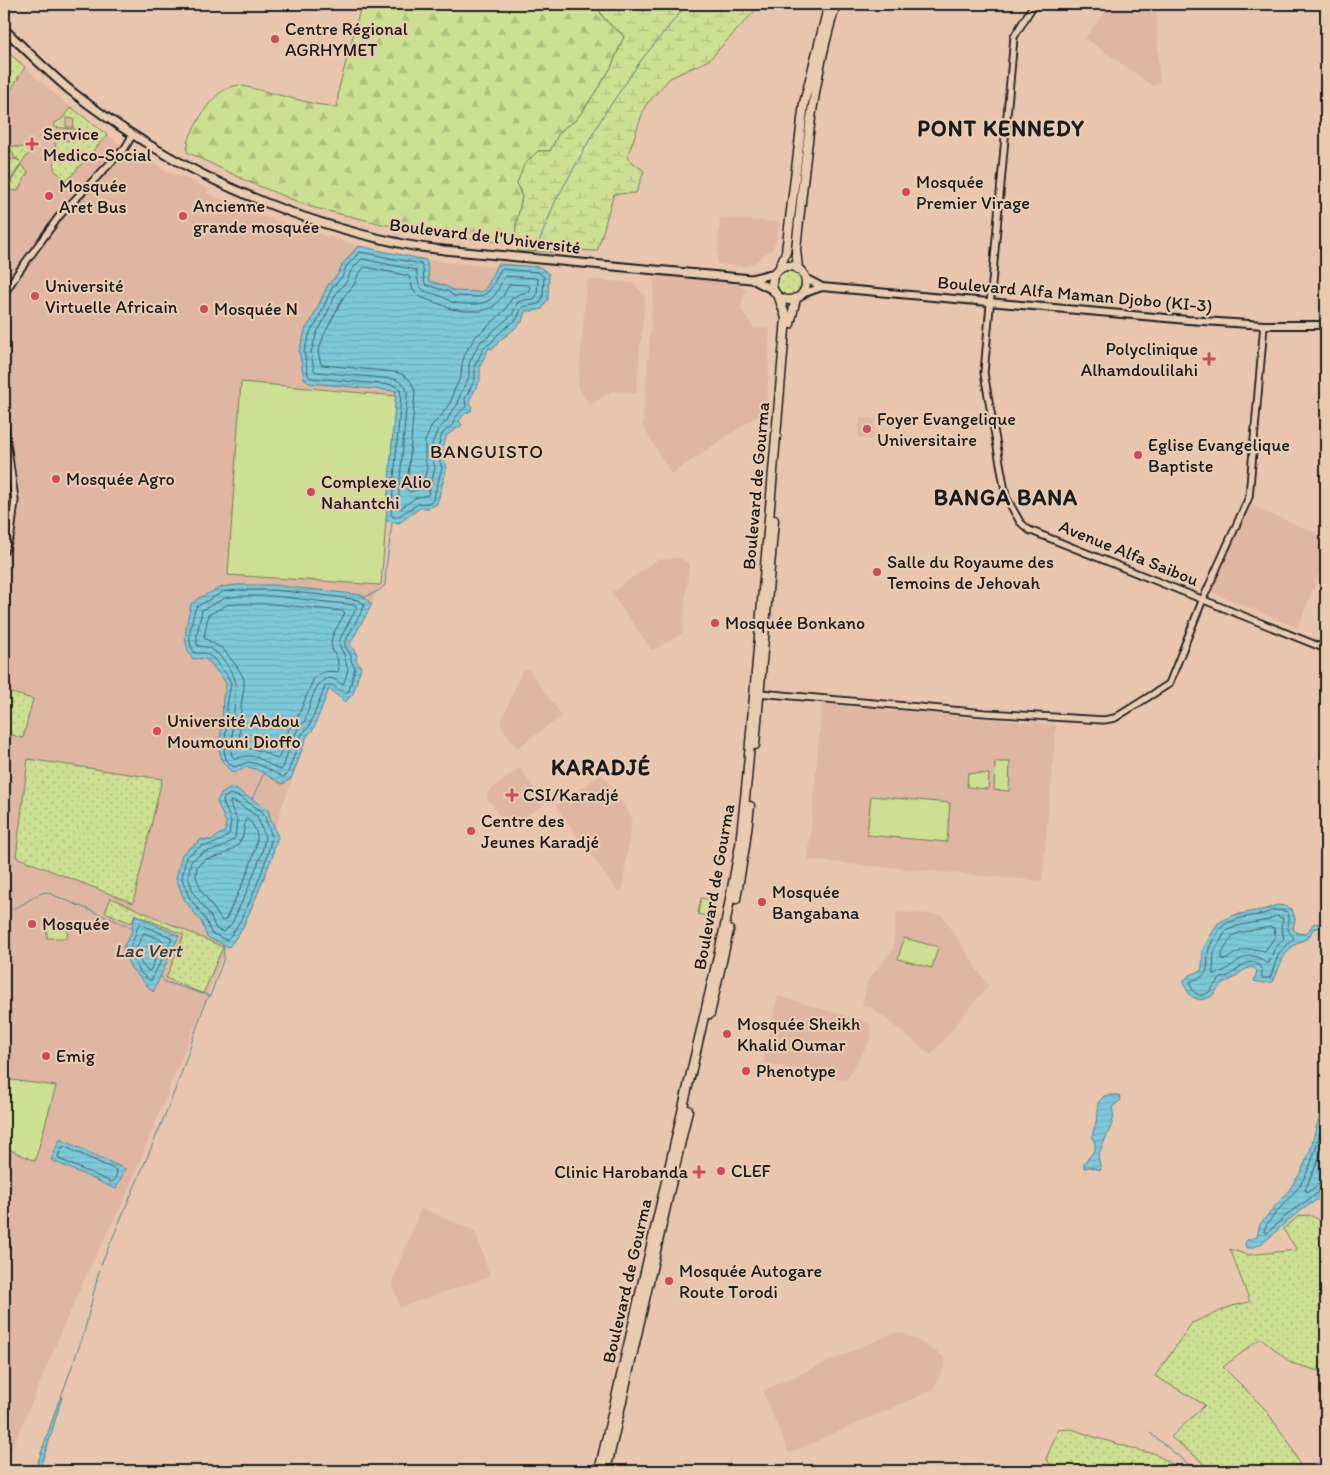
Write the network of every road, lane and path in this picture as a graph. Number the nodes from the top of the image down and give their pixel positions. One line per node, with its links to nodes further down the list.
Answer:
1 (829, 4): 7 (highway)
2 (836, 4): 6 (highway)
3 (1034, 4): 15 (street, Avenue Alfa Saibou)
4 (4, 29): 5 (main road, Boulevard de l'Université)
5 (133, 134): 9 (main road, Boulevard de l'Université); 12 (street)
6 (798, 269): 7 (highway); 8 (highway)
7 (777, 271): 9 (main road, Boulevard de l'Université); 11 (highway)
8 (805, 278): 10 (main road, Boulevard Alfa Maman Djobo (KI-3)); 13 (highway)
9 (751, 279): 11 (main road, Boulevard de l'Université)
10 (822, 287): 13 (main road, Boulevard Alfa Maman Djobo (KI-3)); 15 (main road, Boulevard Alfa Maman Djobo (KI-3))
11 (773, 290): 14 (highway)
12 (4, 294)
13 (799, 296): 14 (highway); 22 (highway, Boulevard de Gourma)
14 (779, 297): 22 (highway, Boulevard de Gourma)
15 (990, 302): 16 (main road, Boulevard Alfa Maman Djobo (KI-3)); 20 (street, Avenue Alfa Saibou)
16 (1264, 325): 17 (main road, Boulevard Alfa Maman Djobo (KI-3)); 20 (street)
17 (1326, 325)
18 (4, 421): 19 (street)
19 (4, 552)
20 (1203, 599): 21 (street, Avenue Alfa Saibou); 22 (street)
21 (1326, 649)
22 (757, 693): 23 (highway, Boulevard de Gourma)
23 (716, 980): 24 (highway, Boulevard de Gourma); 25 (highway, Boulevard de Gourma)
24 (599, 1471)
25 (606, 1471)

